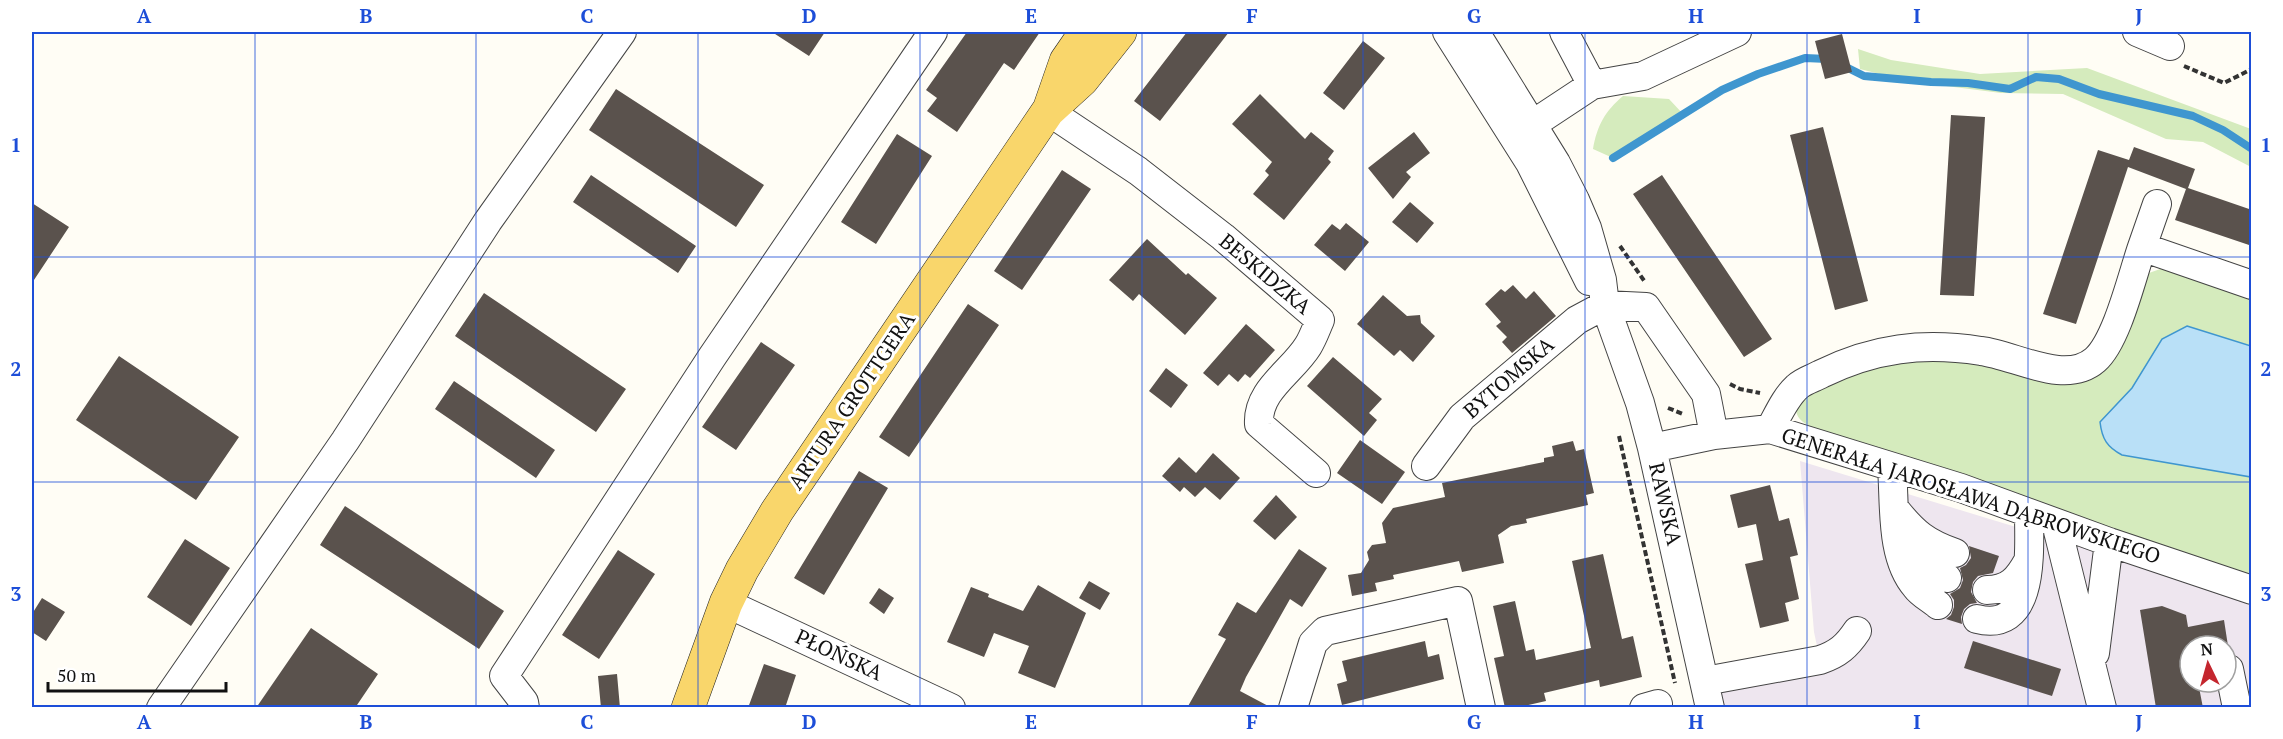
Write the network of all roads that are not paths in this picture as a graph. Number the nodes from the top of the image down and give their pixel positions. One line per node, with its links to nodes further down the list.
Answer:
1 (622, 32): 38 (street)
2 (933, 32): 39 (street)
3 (1086, 32): 12 (main road, ARTURA GROTTGERA)
4 (1120, 32): 12 (main road, ARTURA GROTTGERA)
5 (1447, 32): 17 (street, RAWSKA)
6 (1475, 32): 13 (street, RAWSKA)
7 (1564, 32): 11 (street)
8 (1737, 32): 11 (street)
9 (2137, 32): 10 (street)
10 (2176, 56)
11 (1592, 85): 13 (street)
12 (1048, 111): 23 (street, BESKIDZKA); 32 (main road, ARTURA GROTTGERA)
13 (1533, 124): 17 (street, RAWSKA)
14 (2157, 204): 15 (street)
15 (2142, 247): 16 (street); 18 (street)
16 (2252, 285)
17 (1605, 305): 19 (street); 20 (street, RAWSKA); 21 (street, BYTOMSKA)
18 (1770, 429): 19 (street, GENERAŁA JAROSŁAWA DĄBROWSKIEGO); 22 (street, GENERAŁA JAROSŁAWA DĄBROWSKIEGO)
19 (1714, 435): 20 (street, GENERAŁA JAROSŁAWA DĄBROWSKIEGO)
20 (1652, 448): 37 (street, RAWSKA)
21 (1426, 466)
22 (1893, 468): 24 (street, GENERAŁA JAROSŁAWA DĄBROWSKIEGO); 25 (street)
23 (1316, 473)
24 (2029, 513): 26 (street, GENERAŁA JAROSŁAWA DĄBROWSKIEGO); 28 (street)
25 (1896, 519): 29 (street); 33 (street)
26 (2056, 523): 27 (street, GENERAŁA JAROSŁAWA DĄBROWSKIEGO); 36 (street)
27 (2109, 542): 31 (street, GENERAŁA JAROSŁAWA DĄBROWSKIEGO); 36 (street)
28 (2028, 554): 30 (street); 34 (street)
29 (1951, 566)
30 (1991, 579)
31 (2252, 590)
32 (726, 603): 40 (main road, ARTURA GROTTGERA); 41 (street, PŁOŃSKA)
33 (1938, 605)
34 (1977, 619)
35 (1857, 631): 37 (street)
36 (2093, 668): 44 (street)
37 (1707, 694)
38 (161, 708)
39 (525, 708)
40 (688, 708)
41 (951, 708)
42 (1293, 708): 43 (street)
43 (1481, 708)
44 (2102, 708)

